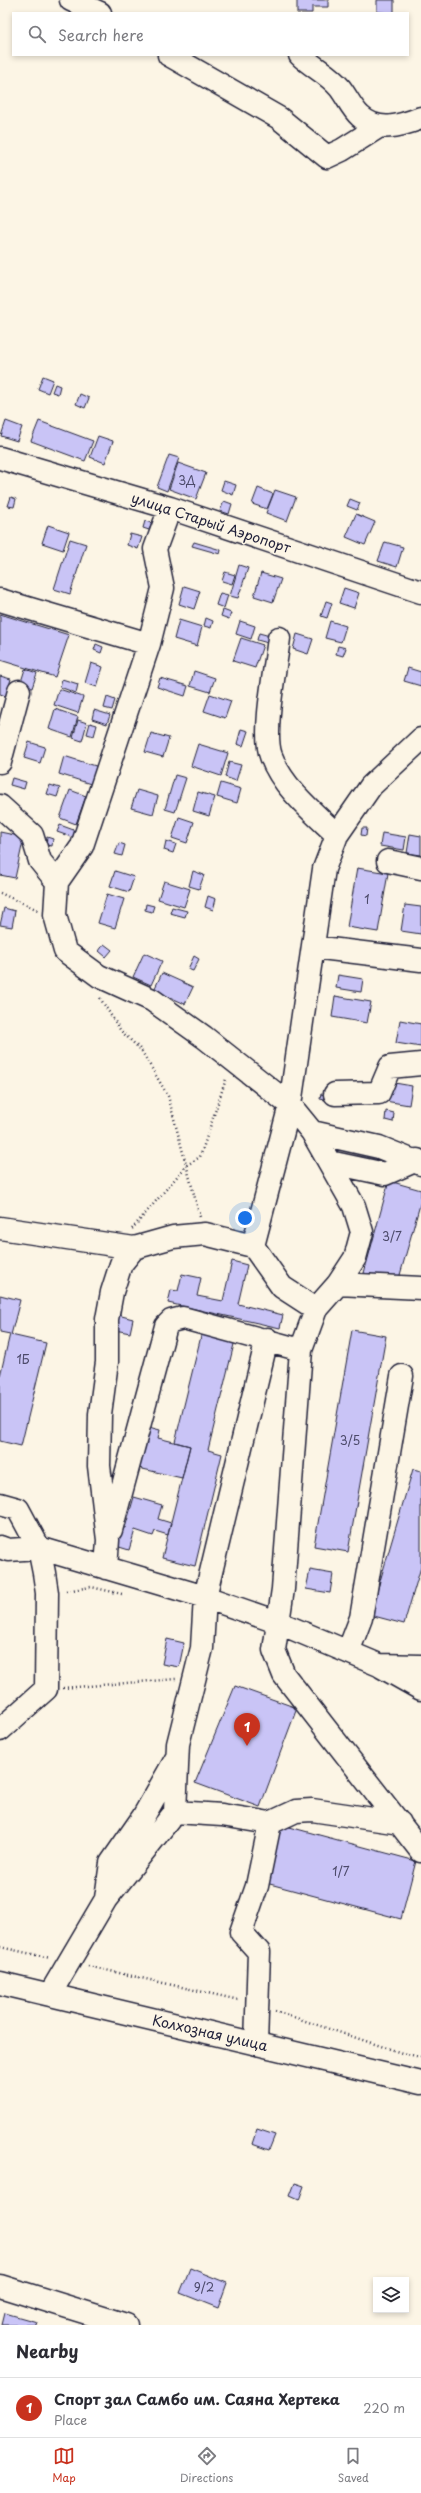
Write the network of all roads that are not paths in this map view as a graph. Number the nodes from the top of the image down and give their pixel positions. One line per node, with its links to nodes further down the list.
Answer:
1 (71, 0): 2 (street)
2 (98, 12)
3 (171, 56): 6 (street)
4 (301, 56): 6 (street)
5 (421, 118): 6 (street)
6 (380, 126)
7 (0, 458): 8 (street, улица Старый Аэропорт)
8 (170, 508): 9 (street, улица Старый Аэропорт); 12 (street)
9 (421, 592)
10 (0, 600): 12 (street)
11 (279, 638): 17 (street)
12 (149, 644): 20 (street)
13 (18, 691): 15 (street)
14 (421, 739): 17 (street)
15 (0, 762)
16 (0, 806): 20 (street)
17 (337, 835): 21 (street)
18 (388, 860): 19 (street)
19 (421, 868)
20 (56, 882): 25 (street)
21 (312, 947): 22 (street); 25 (street)
22 (421, 960)
23 (421, 1064): 24 (street)
24 (335, 1094)
25 (290, 1105): 26 (street); 30 (street)
26 (312, 1132): 27 (street); 28 (street)
27 (329, 1162): 28 (street); 32 (street)
28 (419, 1162)
29 (0, 1228): 31 (street)
30 (253, 1246): 31 (street); 34 (street)
31 (128, 1247): 39 (street)
32 (338, 1284): 33 (street); 34 (street)
33 (421, 1288)
34 (316, 1309): 36 (street)
35 (266, 1339): 36 (street); 39 (street); 43 (street)
36 (300, 1350): 44 (street)
37 (402, 1376): 45 (street)
38 (0, 1504): 41 (street)
39 (108, 1540): 42 (street)
40 (0, 1547): 41 (street)
41 (39, 1548): 42 (street); 49 (street)
42 (106, 1568): 43 (street)
43 (205, 1597): 44 (street); 50 (street)
44 (277, 1622): 45 (street); 53 (street)
45 (348, 1652): 46 (street)
46 (379, 1665): 47 (street); 48 (street)
47 (421, 1666)
48 (421, 1689)
49 (0, 1730)
50 (178, 1756): 51 (street); 55 (street)
51 (175, 1812): 52 (street); 55 (street)
52 (270, 1823): 53 (street); 58 (street)
53 (400, 1823): 54 (street)
54 (421, 1851)
55 (106, 1899): 57 (street)
56 (0, 1982): 57 (street, Колхозная улица)
57 (50, 1994): 58 (street, Колхозная улица)
58 (256, 2044): 59 (street, Колхозная улица)
59 (421, 2083)
60 (0, 2286): 61 (street)
61 (126, 2325)

